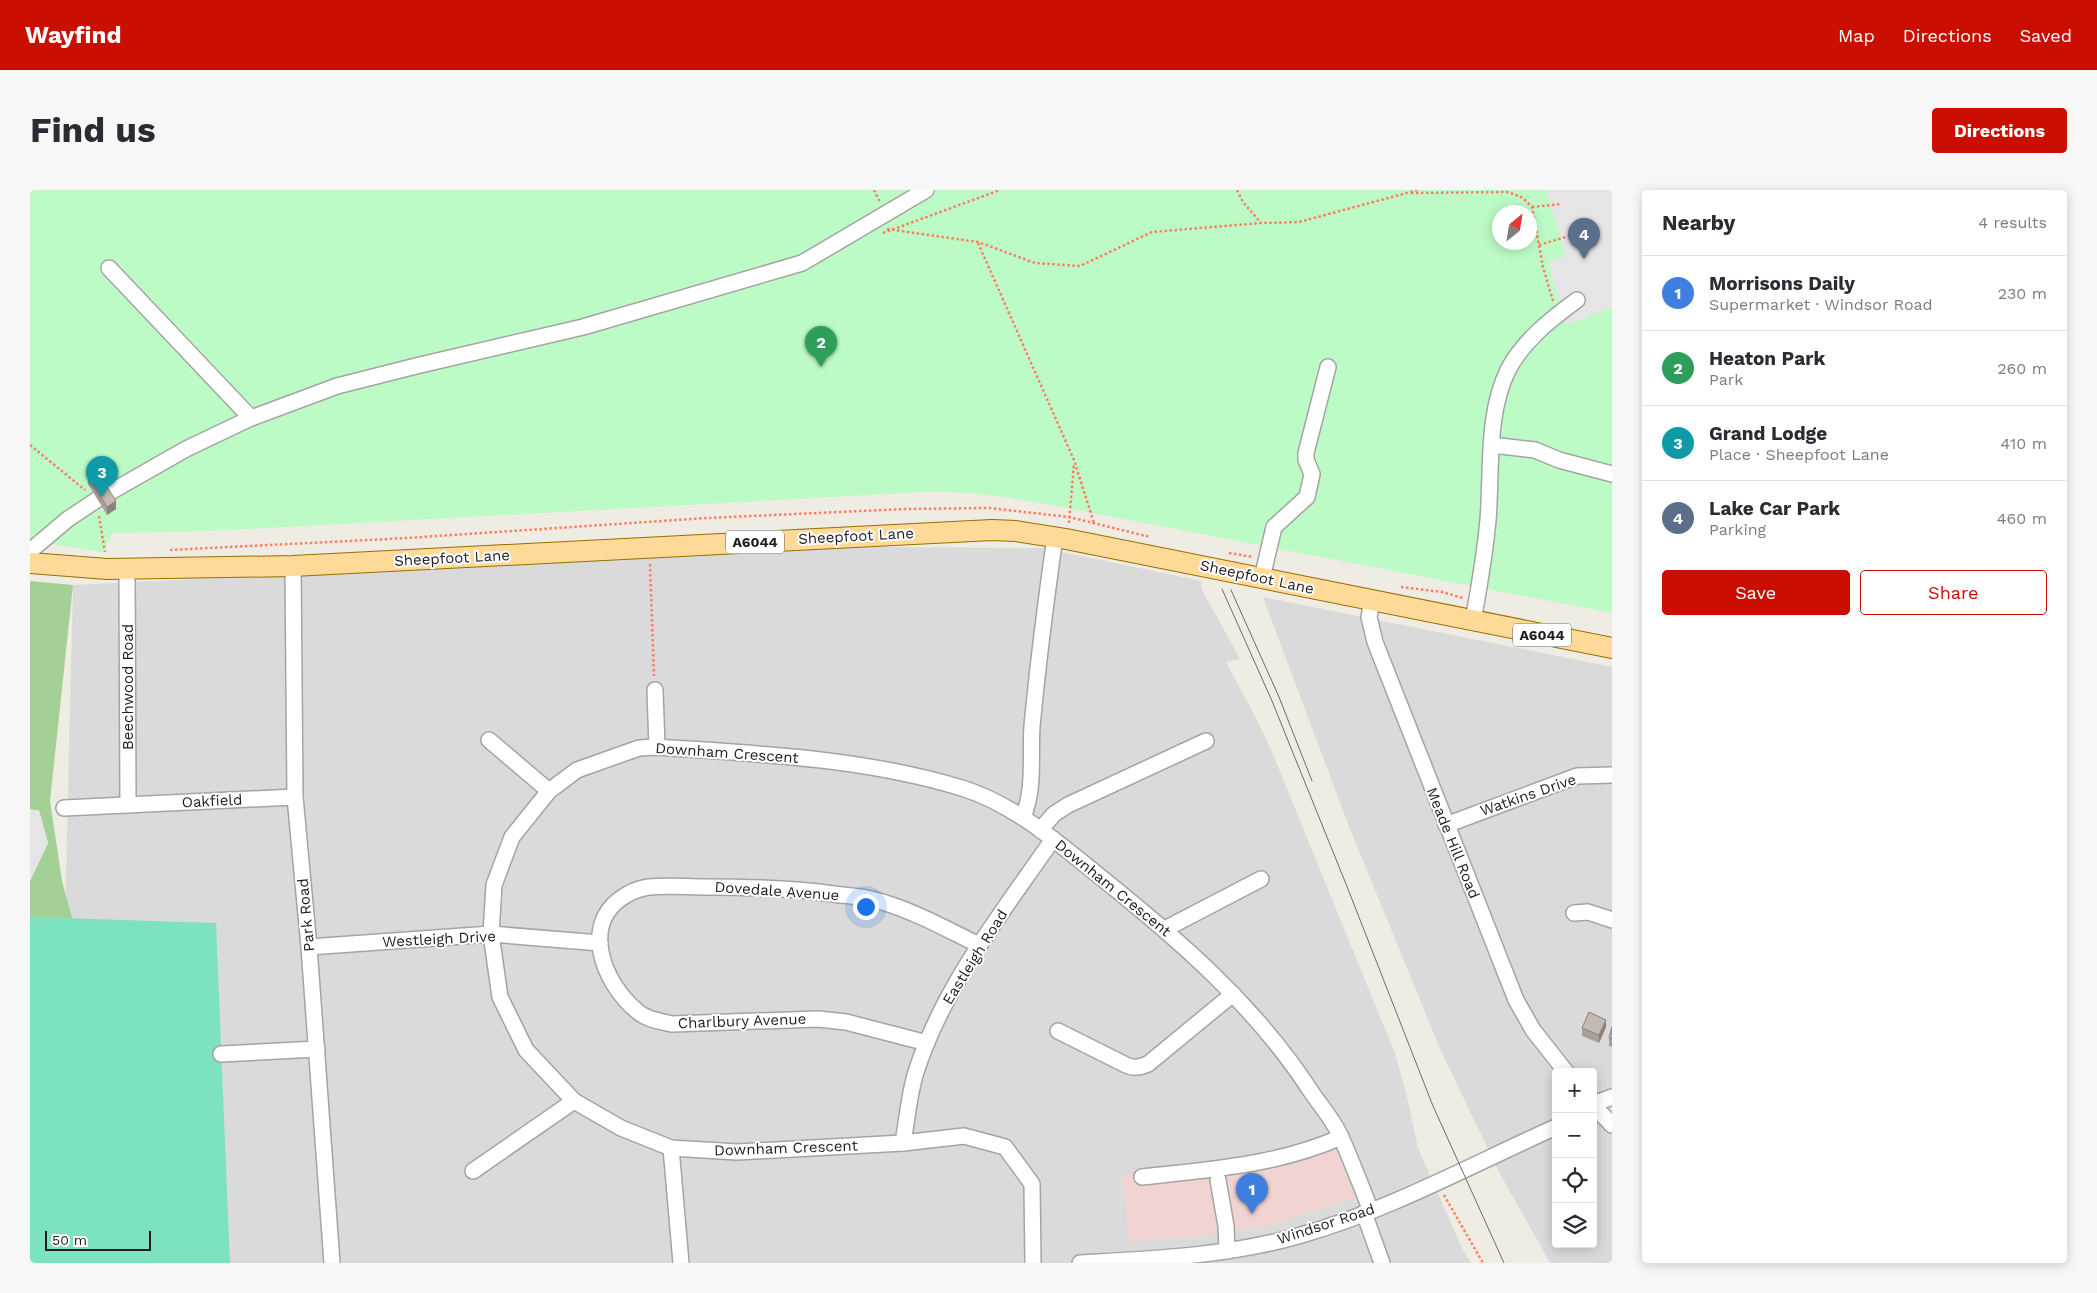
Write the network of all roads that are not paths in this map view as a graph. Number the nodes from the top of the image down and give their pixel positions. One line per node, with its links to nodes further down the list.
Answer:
1 (926, 190): 5 (street)
2 (109, 268): 5 (street)
3 (1577, 300): 6 (street)
4 (1328, 367): 13 (street)
5 (251, 418): 9 (street)
6 (1492, 445): 7 (street); 15 (street)
7 (1612, 474)
8 (1061, 538): 11 (main road, Sheepfoot Lane / A6044); 13 (main road, Sheepfoot Lane / A6044); 26 (street)
9 (30, 551)
10 (30, 563): 12 (main road, Sheepfoot Lane / A6044)
11 (293, 566): 12 (main road, Sheepfoot Lane / A6044); 23 (street, Park Road)
12 (127, 569): 24 (street, Beechwood Road)
13 (1262, 578): 14 (main road, Sheepfoot Lane / A6044)
14 (1372, 602): 15 (main road, Sheepfoot Lane / A6044); 27 (street, Meade Hill Road)
15 (1472, 621): 16 (main road, Sheepfoot Lane / A6044)
16 (1612, 648)
17 (655, 690): 20 (street)
18 (489, 740): 22 (street)
19 (1206, 741): 28 (street)
20 (657, 747): 22 (street, Downham Crescent); 26 (street, Downham Crescent)
21 (1612, 775): 27 (street, Watkins Drive)
22 (549, 791): 34 (street, Downham Crescent)
23 (295, 797): 24 (street, Oakfield); 37 (street, Park Road)
24 (128, 805): 25 (street, Oakfield)
25 (64, 808)
26 (1023, 816): 28 (street, Downham Crescent)
27 (1446, 825): 43 (street, Meade Hill Road)
28 (1040, 830): 29 (street, Downham Crescent)
29 (1053, 839): 33 (street, Downham Crescent); 36 (street, Eastleigh Road)
30 (1261, 879): 33 (street)
31 (1574, 913): 32 (street)
32 (1612, 920)
33 (1164, 929): 38 (street, Downham Crescent)
34 (491, 934): 35 (street, Westleigh Drive); 37 (street, Westleigh Drive); 45 (street, Downham Crescent)
35 (600, 943): 36 (street, Dovedale Avenue); 40 (street, Charlbury Avenue)
36 (979, 945): 40 (street, Eastleigh Road)
37 (309, 947): 41 (street, Park Road)
38 (1232, 994): 39 (street); 50 (street, Downham Crescent)
39 (1058, 1031)
40 (927, 1043): 51 (street, Eastleigh Road)
41 (316, 1049): 42 (street); 59 (street, Park Road)
42 (221, 1054)
43 (1563, 1068)
44 (1612, 1097): 46 (street)
45 (574, 1101): 52 (street, Downham Crescent); 53 (street)
46 (1597, 1103)
47 (1597, 1109): 48 (street)
48 (1612, 1126)
49 (1552, 1129): 56 (street, Windsor Road)
50 (1341, 1137): 54 (street); 56 (street, Downham Crescent)
51 (903, 1143): 52 (street, Downham Crescent); 61 (street, Downham Crescent)
52 (671, 1148): 60 (street)
53 (473, 1171)
54 (1142, 1177)
55 (1218, 1180): 57 (street)
56 (1368, 1212): 57 (street, Windsor Road); 63 (street, Downham Crescent)
57 (1227, 1251): 58 (street, Windsor Road)
58 (1158, 1261): 62 (street, Windsor Road)
59 (332, 1263)
60 (681, 1263)
61 (1033, 1263)
62 (1080, 1263)
63 (1382, 1263)

